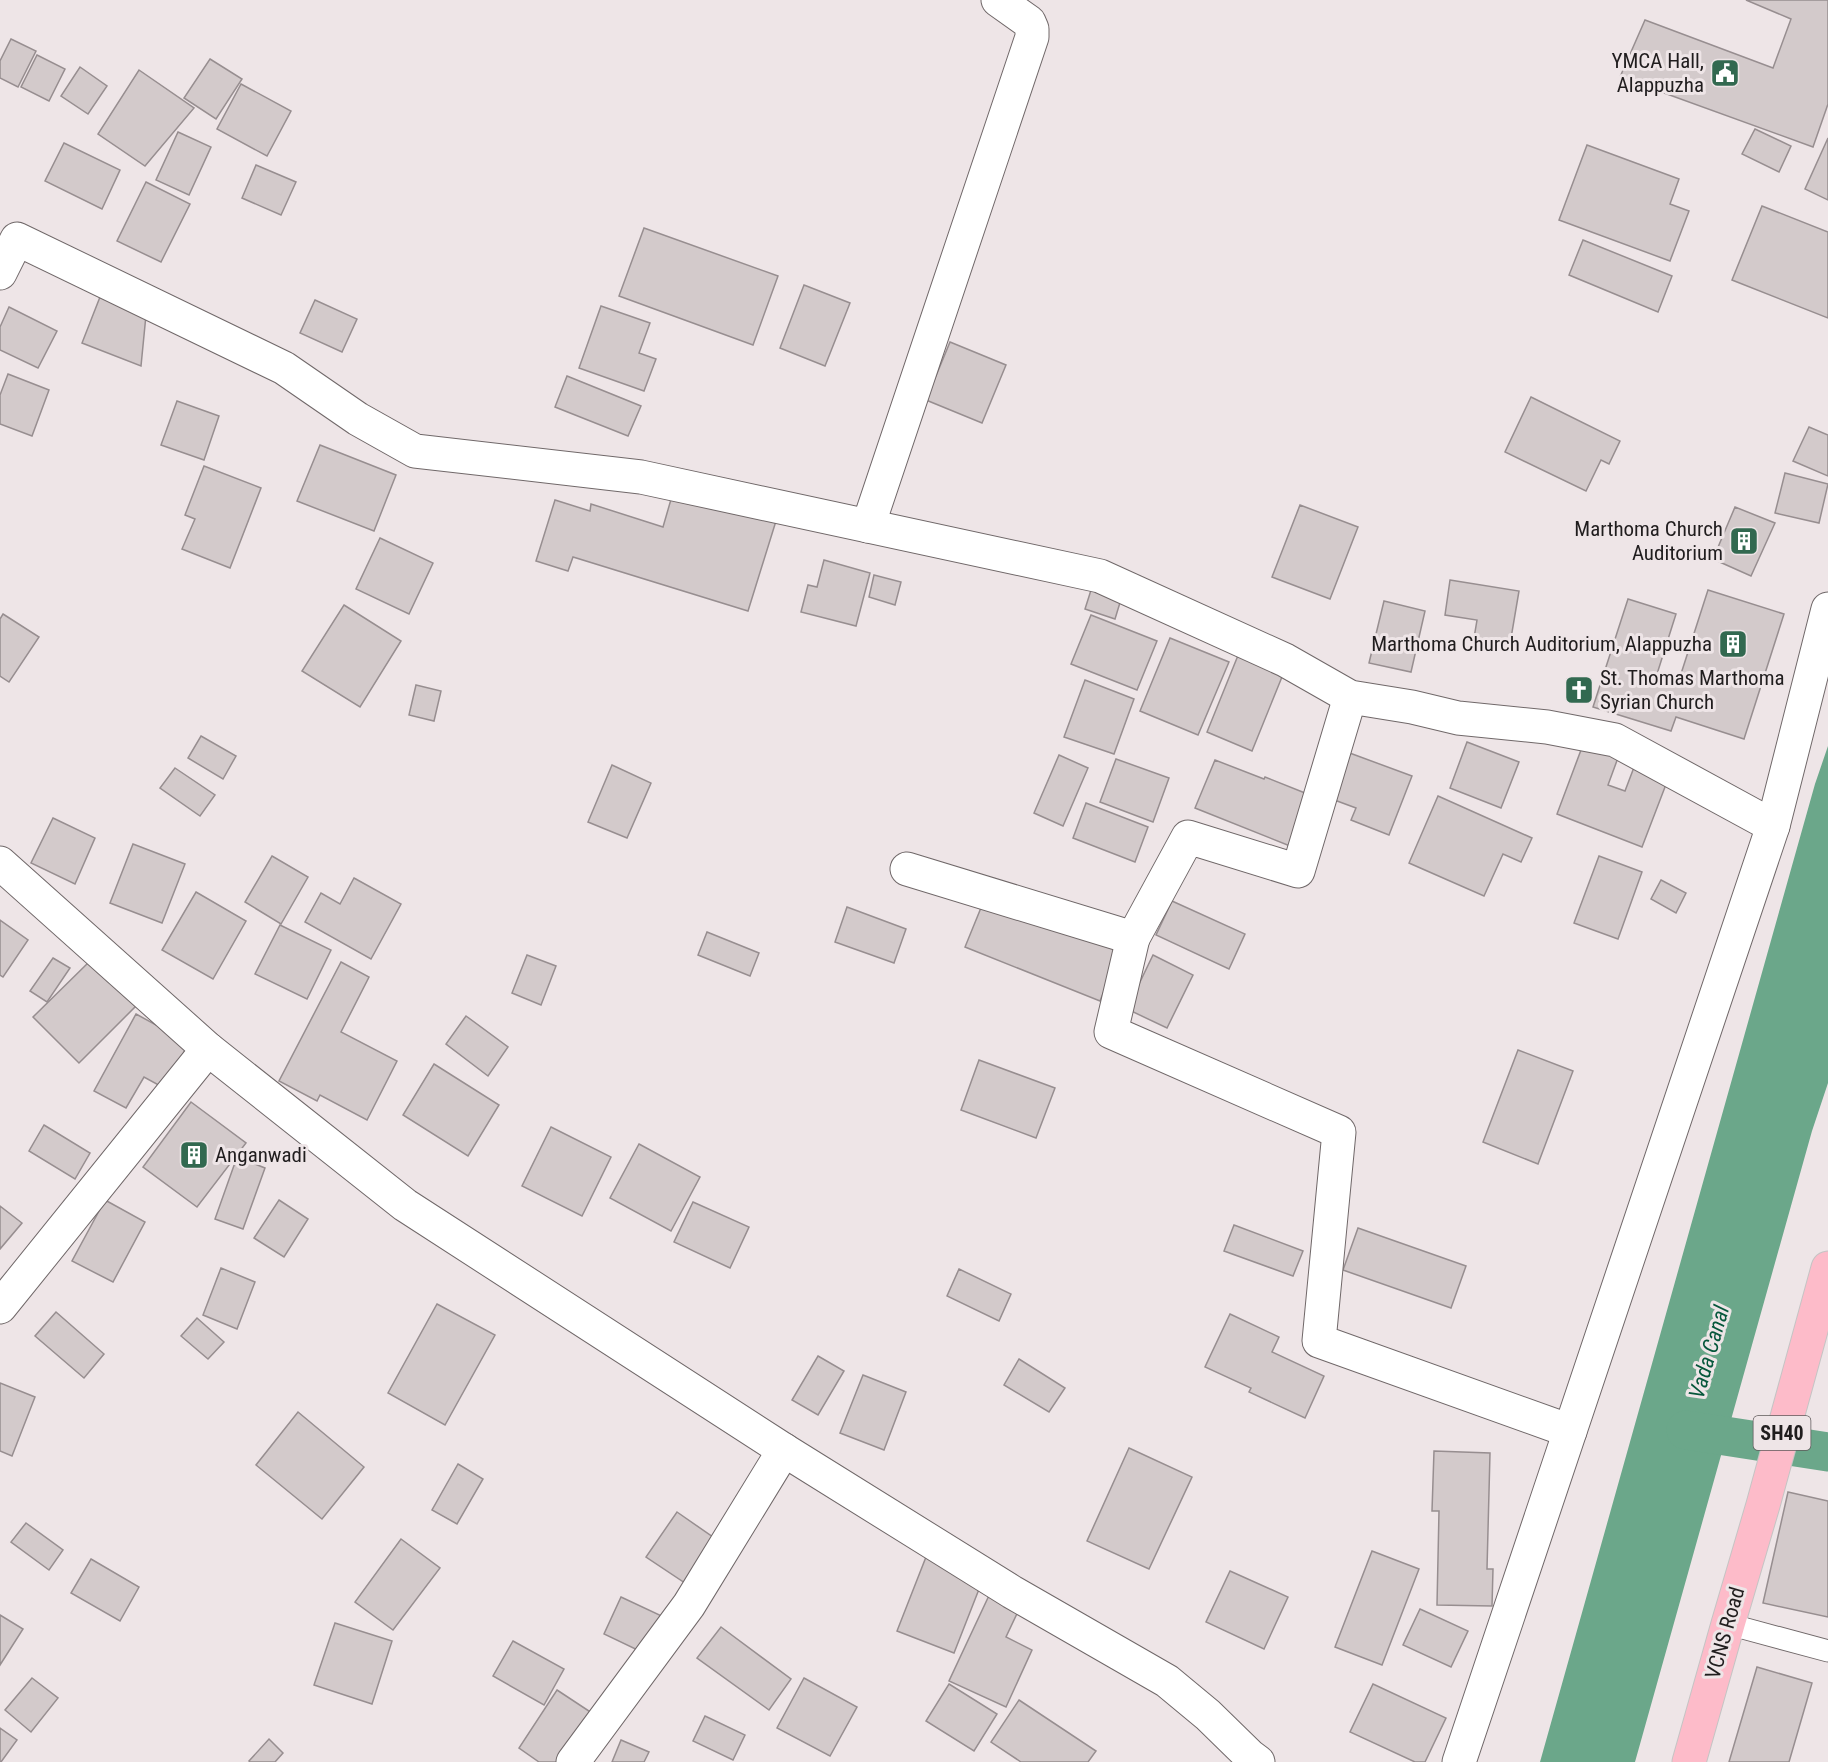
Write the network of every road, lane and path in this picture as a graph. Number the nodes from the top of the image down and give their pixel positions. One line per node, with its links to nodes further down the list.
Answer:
1 (998, 0): 3 (street)
2 (0, 273): 3 (street)
3 (868, 526): 5 (street)
4 (1828, 609): 6 (street)
5 (1350, 697): 6 (street); 9 (street)
6 (1773, 826): 13 (street)
7 (907, 869): 9 (street)
8 (2, 871): 10 (street)
9 (1133, 938): 13 (street)
10 (208, 1049): 12 (street); 14 (street)
11 (1828, 1268): 15 (main road, VCNS Road / SH40)
12 (0, 1307)
13 (1570, 1431): 19 (street)
14 (784, 1449): 17 (street); 18 (street)
15 (1728, 1624): 16 (lane); 20 (main road, VCNS Road / SH40)
16 (1828, 1651)
17 (573, 1762)
18 (1258, 1762)
19 (1459, 1762)
20 (1689, 1762)

